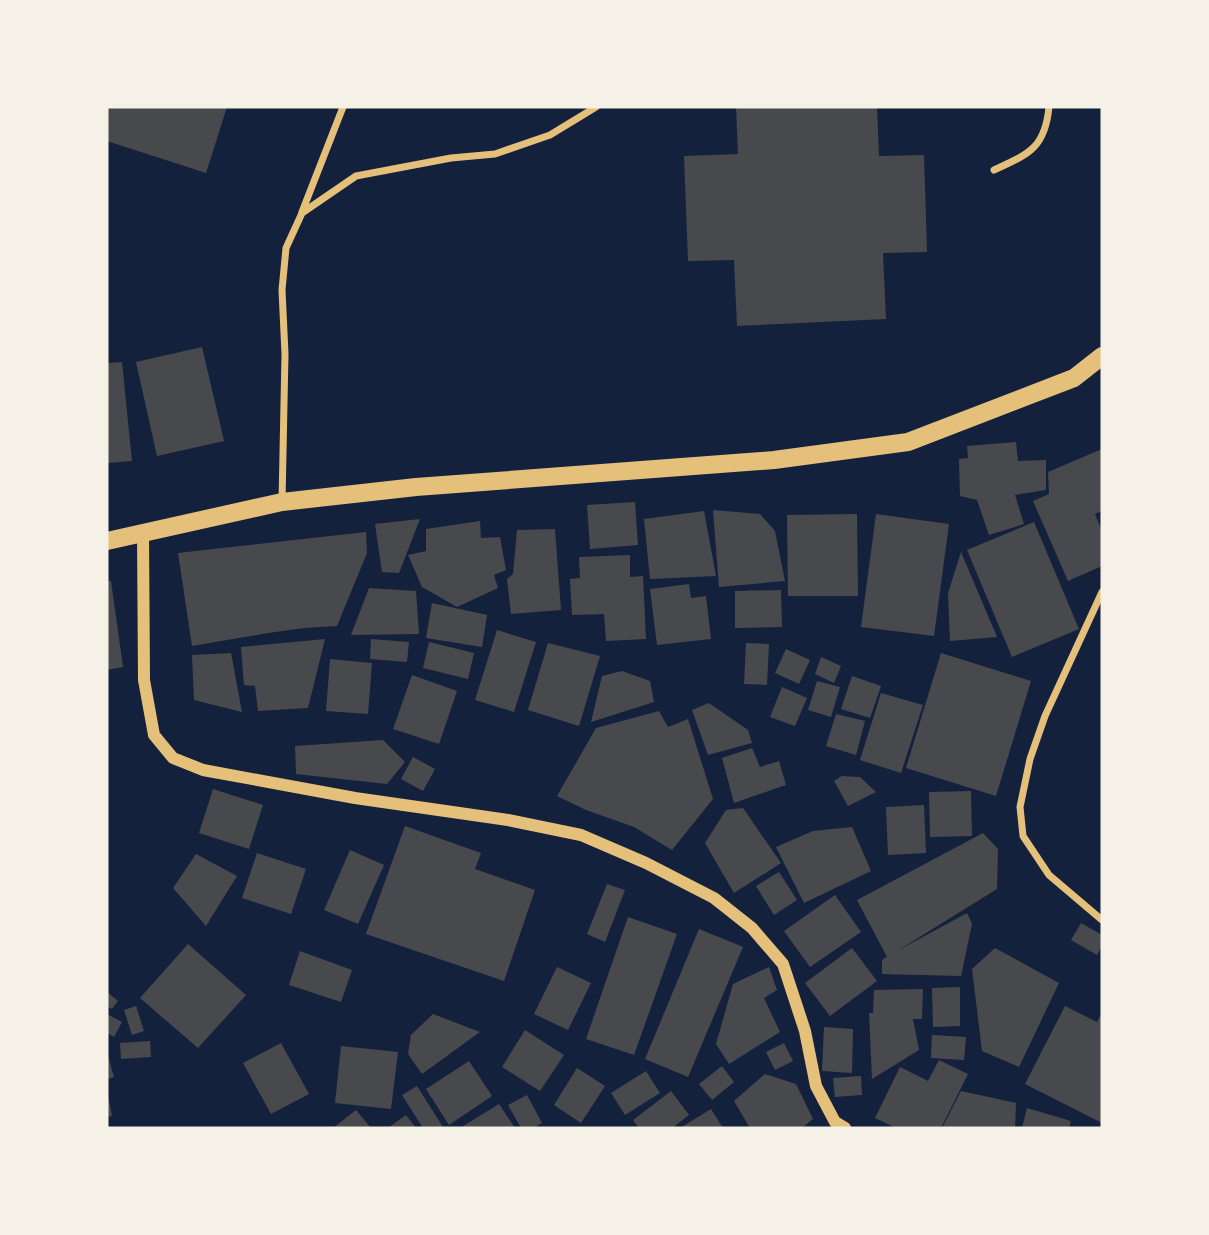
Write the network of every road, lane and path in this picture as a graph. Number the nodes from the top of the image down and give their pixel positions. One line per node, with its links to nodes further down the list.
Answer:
1 (343, 107): 5 (street)
2 (596, 107): 5 (street)
3 (1049, 107): 4 (street)
4 (994, 170)
5 (302, 213): 7 (street)
6 (1102, 356): 7 (main road)
7 (282, 502): 8 (main road)
8 (143, 533): 9 (main road); 12 (street)
9 (107, 541)
10 (1102, 592): 11 (street)
11 (1100, 916)
12 (845, 1128)

